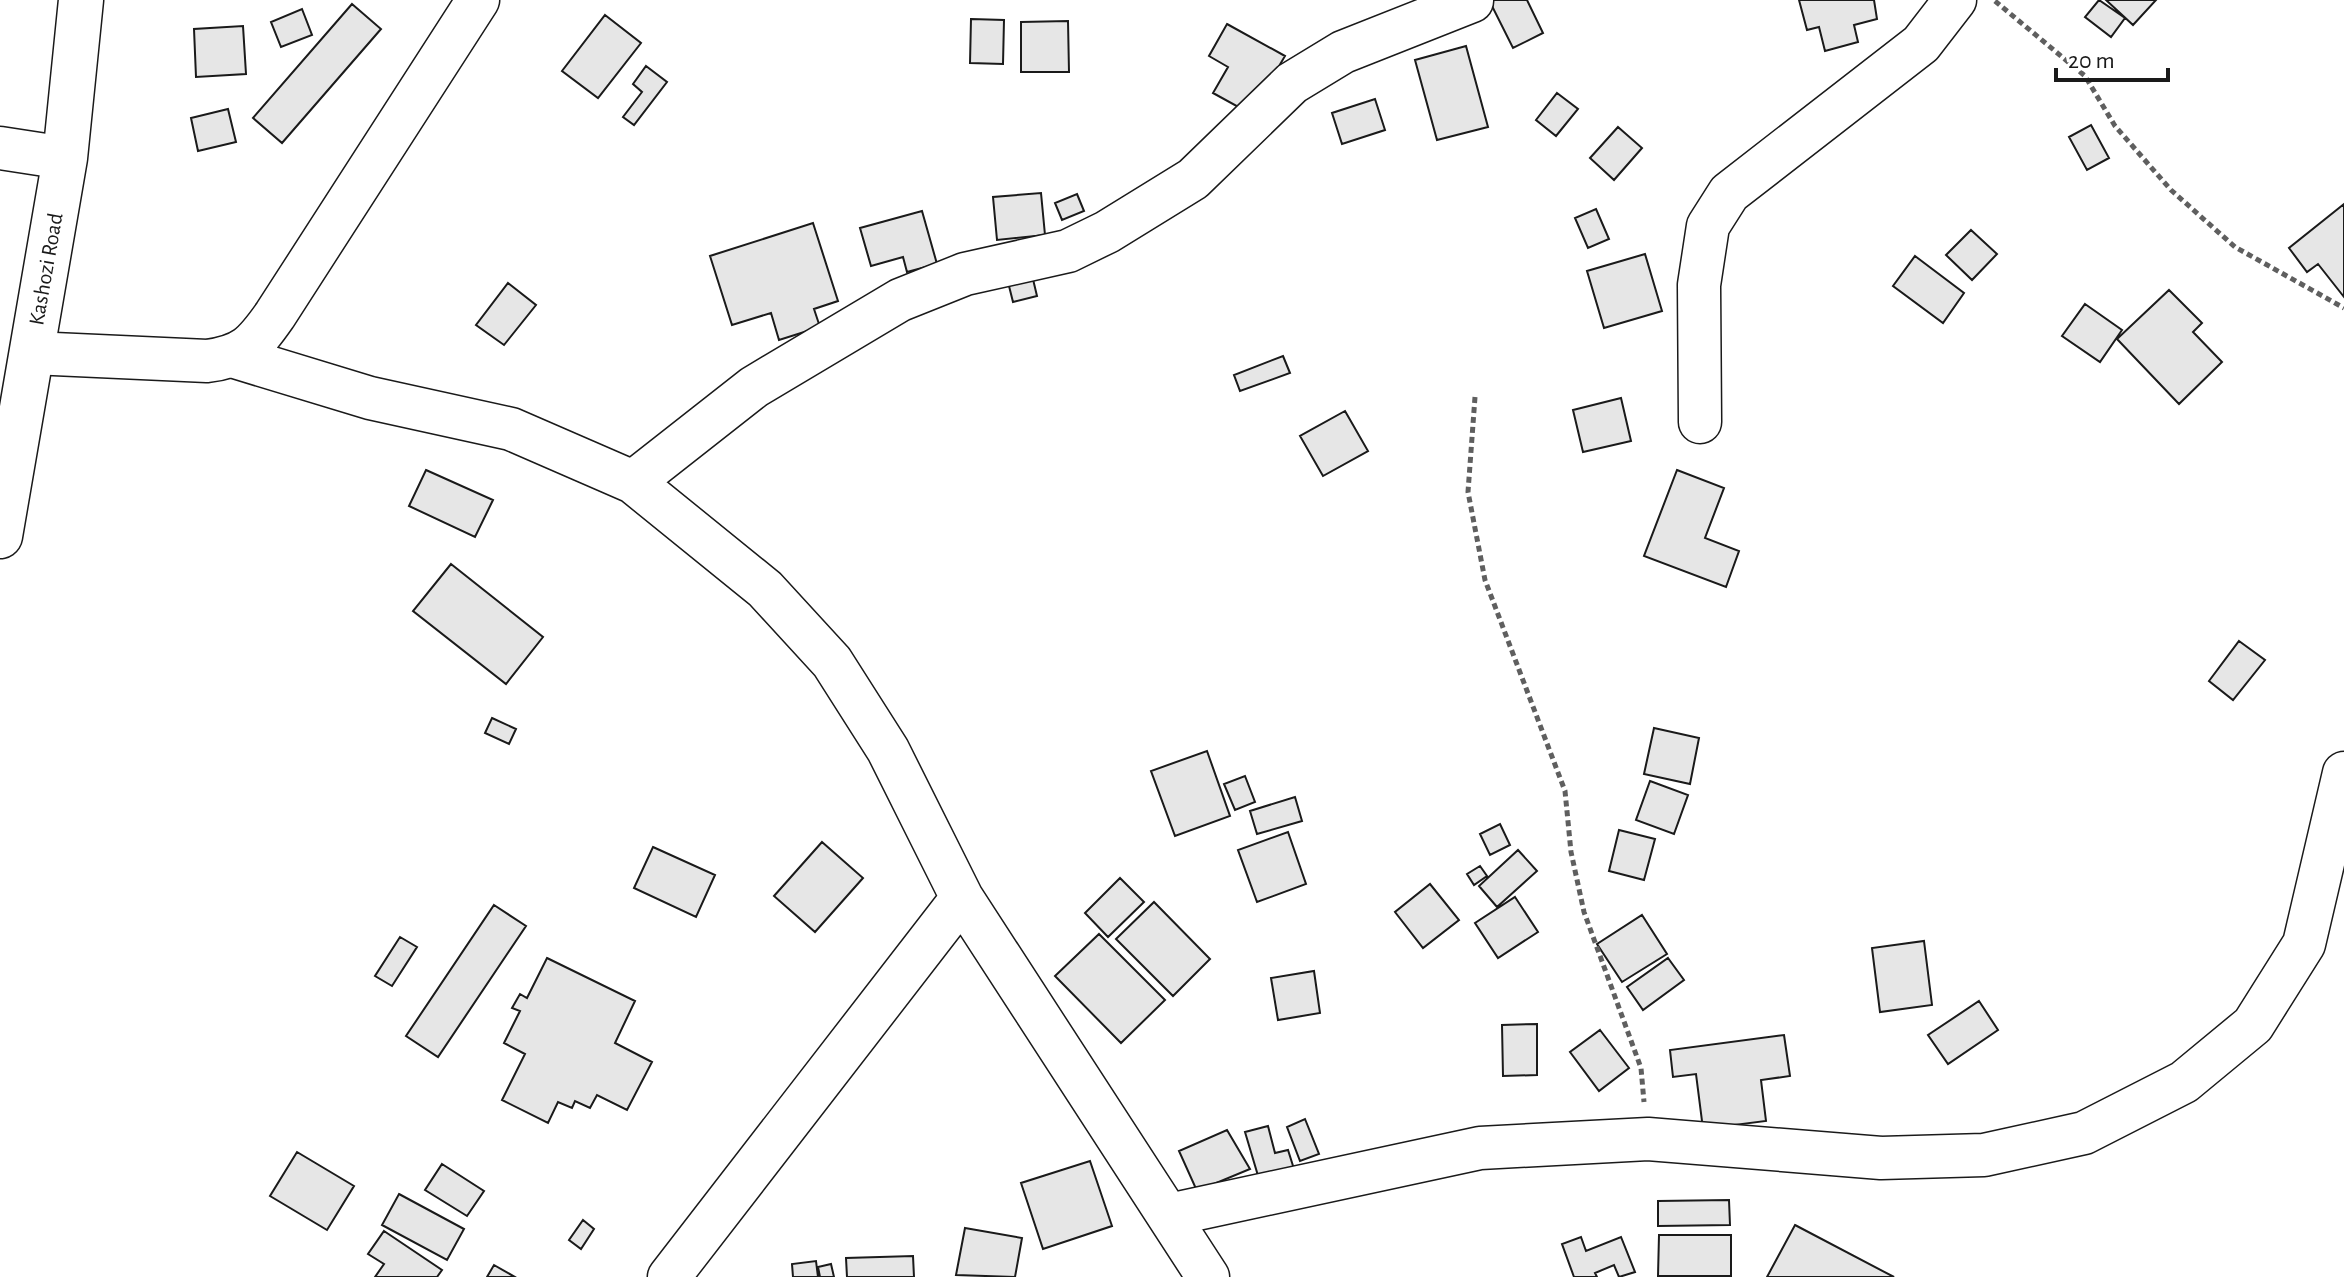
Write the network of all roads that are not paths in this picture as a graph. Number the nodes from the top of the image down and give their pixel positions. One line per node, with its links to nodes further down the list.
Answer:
1 (81, 0): 6 (main road, Kashozi Road)
2 (478, 0): 8 (street)
3 (1955, 0): 9 (street)
4 (1472, 1): 10 (street)
5 (0, 148): 6 (street)
6 (65, 158): 7 (main road, Kashozi Road)
7 (32, 353): 8 (street); 11 (main road, Kashozi Road)
8 (235, 357): 10 (street)
9 (1700, 422)
10 (633, 482): 13 (street)
11 (0, 536)
12 (2344, 773): 14 (street)
13 (962, 898): 14 (street); 15 (street)
14 (1169, 1215): 16 (street)
15 (669, 1277)
16 (1208, 1277)

